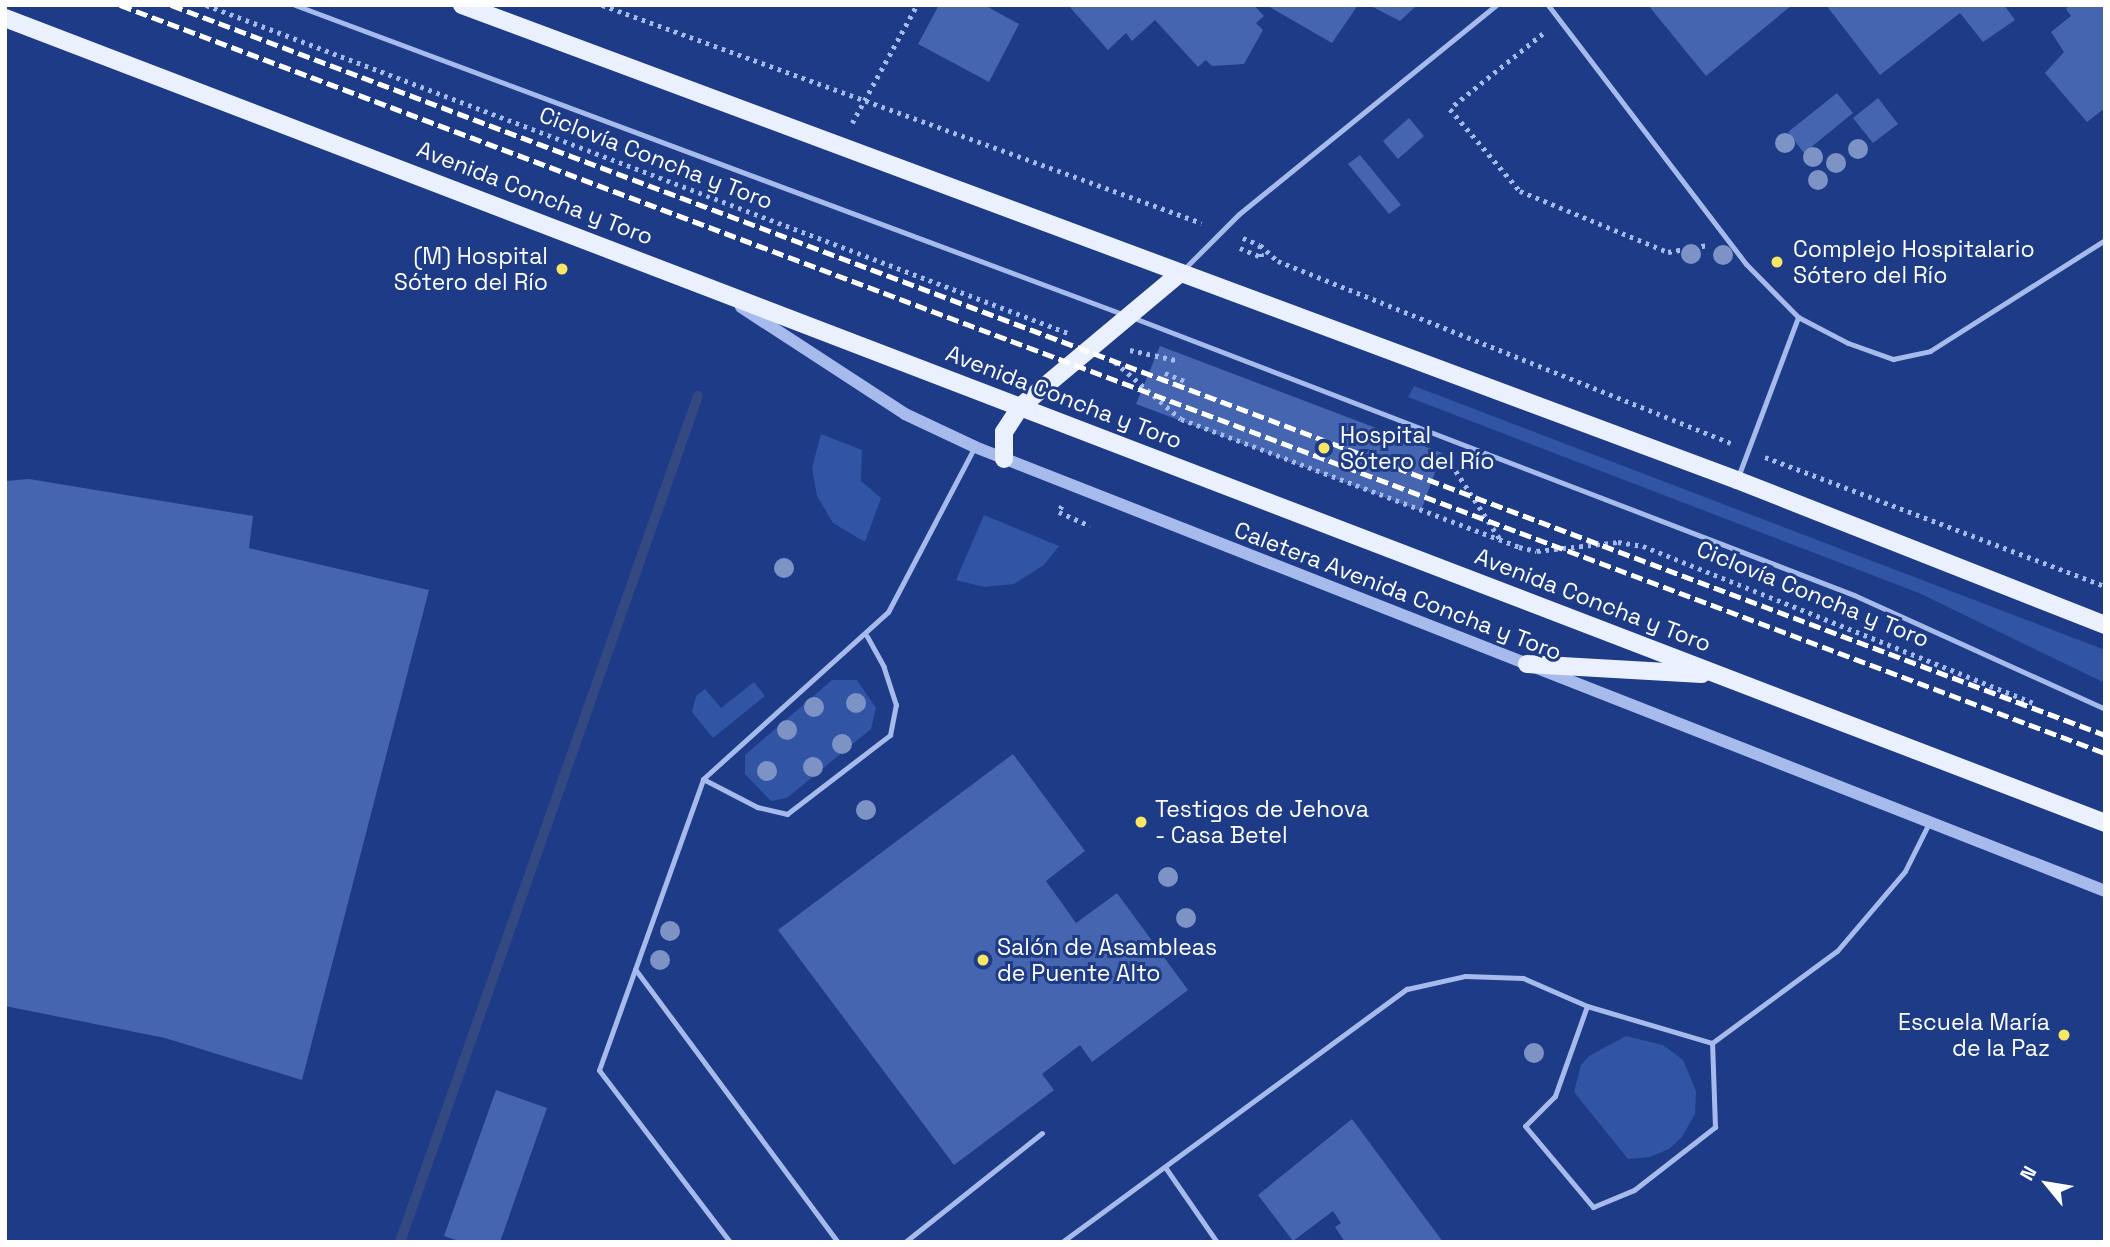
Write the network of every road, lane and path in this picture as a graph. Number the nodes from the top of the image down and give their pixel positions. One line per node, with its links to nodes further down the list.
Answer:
1 (206, 5): 22 (path, Ciclovía Concha y Toro)
2 (295, 5): 20 (lane)
3 (462, 5): 11 (main road)
4 (602, 5): 10 (path)
5 (917, 5): 10 (path)
6 (1496, 5): 12 (lane)
7 (1548, 5): 9 (lane)
8 (5, 18): 19 (main road, Avenida Concha y Toro)
9 (1560, 20): 14 (lane); 14 (path)
10 (864, 99): 11 (path); 12 (path)
11 (840, 146): 18 (main road)
12 (1222, 230): 18 (lane)
13 (2105, 240): 21 (lane)
14 (1731, 241): 21 (lane)
15 (1260, 244): 28 (path)
16 (1240, 248): 17 (path)
17 (1262, 257)
18 (1180, 273): 20 (main road); 31 (main road)
19 (701, 282): 26 (main road, Avenida Concha y Toro); 27 (street, Caletera Avenida Concha y Toro)
20 (1125, 315): 22 (main road); 41 (lane)
21 (1798, 317): 28 (lane)
22 (1094, 342): 23 (path, Ciclovía Concha y Toro); 26 (main road); 34 (path, Ciclovía Concha y Toro)
23 (1190, 364)
24 (1165, 373): 25 (path)
25 (1188, 382)
26 (1020, 407): 30 (main road); 39 (main road, Avenida Concha y Toro)
27 (975, 447): 30 (street, Caletera Avenida Concha y Toro); 37 (lane)
28 (1748, 450): 31 (lane); 35 (path)
29 (1436, 458): 34 (path)
30 (1004, 459): 38 (street, Caletera Avenida Concha y Toro)
31 (1737, 480): 36 (main road)
32 (1059, 512): 33 (path)
33 (1090, 526)
34 (1500, 539): 40 (path, Ciclovía Concha y Toro)
35 (2105, 586)
36 (2105, 625)
37 (867, 636): 42 (lane); 42 (lane)
38 (1527, 664): 39 (main road); 43 (street, Caletera Avenida Concha y Toro)
39 (1717, 674): 44 (main road, Avenida Concha y Toro)
40 (2040, 705)
41 (2105, 709)
42 (703, 779): 46 (lane)
43 (1929, 823): 45 (street, Caletera Avenida Concha y Toro); 48 (lane)
44 (2105, 823)
45 (2105, 891)
46 (635, 969): 51 (lane); 52 (lane)
47 (1587, 1006): 48 (lane); 48 (lane); 50 (lane)
48 (1712, 1043)
49 (1042, 1133): 53 (lane)
50 (1165, 1167): 54 (lane); 55 (lane)
51 (730, 1242)
52 (838, 1242)
53 (905, 1242)
54 (1062, 1242)
55 (1217, 1242)

